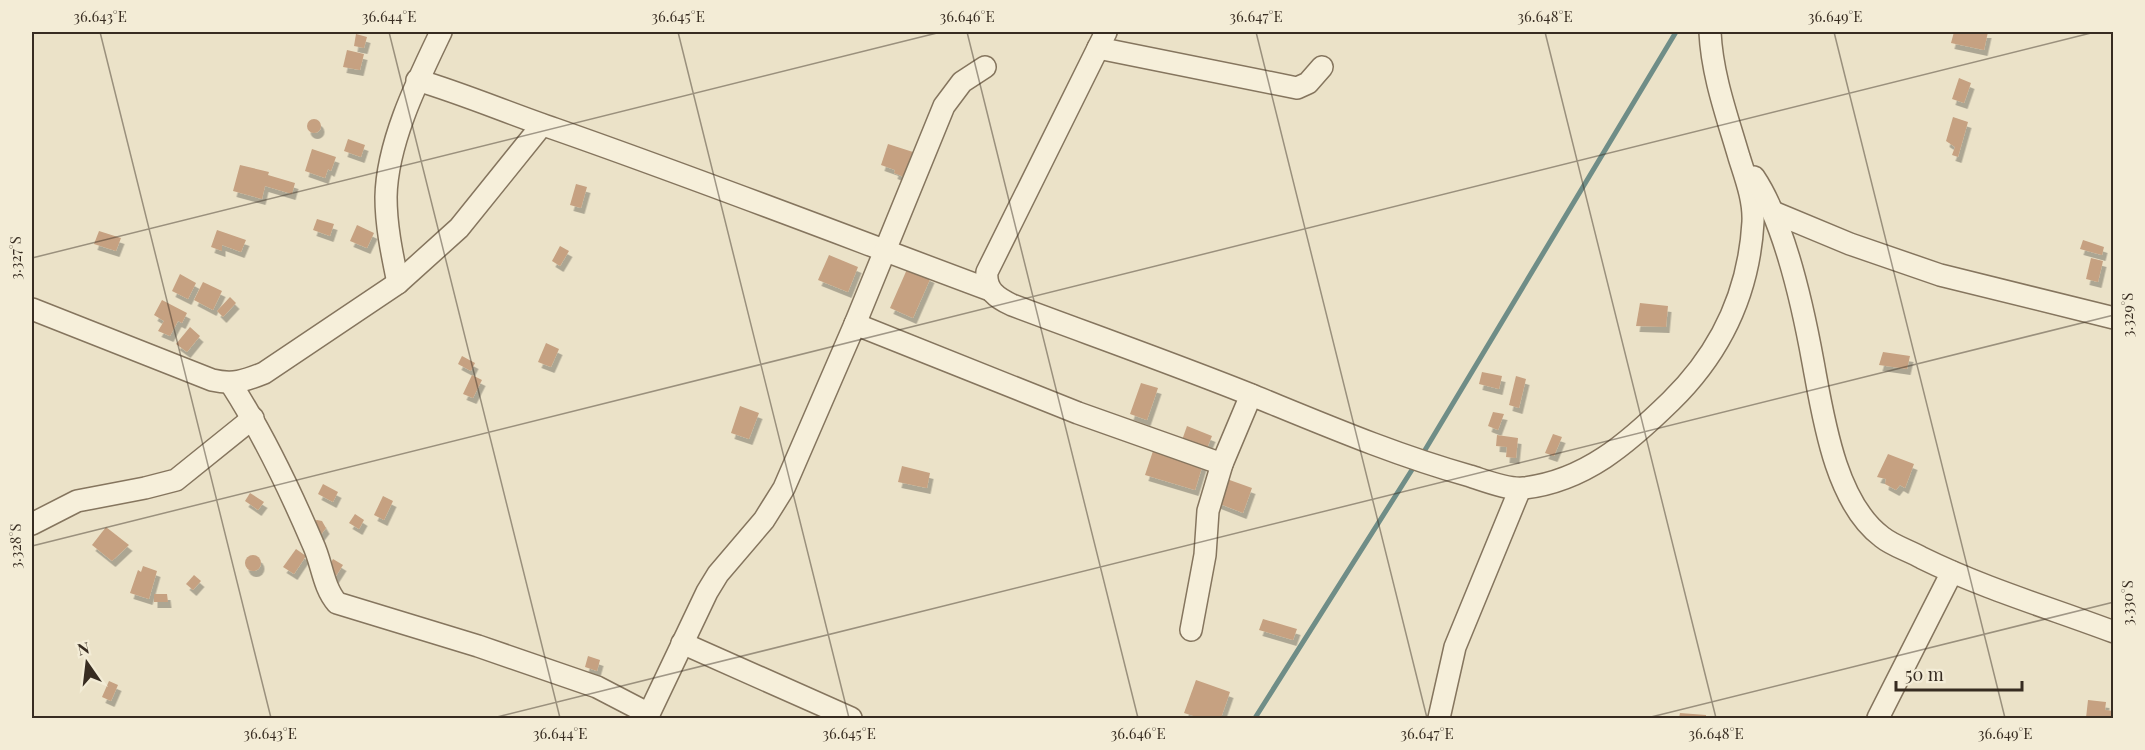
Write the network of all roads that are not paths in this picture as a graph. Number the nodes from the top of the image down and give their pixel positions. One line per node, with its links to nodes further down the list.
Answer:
1 (441, 32): 6 (street)
2 (1710, 32): 8 (street)
3 (1102, 40): 5 (street); 12 (street)
4 (985, 67): 10 (street)
5 (1322, 67)
6 (417, 80): 7 (street); 11 (street)
7 (542, 125): 10 (street); 11 (street)
8 (1738, 154): 9 (street); 20 (street)
9 (1773, 212): 14 (street); 22 (street)
10 (885, 251): 12 (street); 15 (street)
11 (398, 283): 16 (street)
12 (990, 290): 17 (street)
13 (32, 309): 16 (street)
14 (2114, 318)
15 (855, 324): 19 (street); 25 (street)
16 (231, 384): 18 (street)
17 (1251, 395): 19 (street); 20 (street)
18 (253, 418): 21 (street); 26 (street)
19 (1222, 464): 23 (street)
20 (1520, 489): 28 (street)
21 (32, 524)
22 (1952, 572): 24 (street); 29 (street)
23 (1191, 630)
24 (2114, 632)
25 (682, 643): 26 (street); 27 (street)
26 (648, 716)
27 (851, 718)
28 (1439, 718)
29 (1878, 718)

